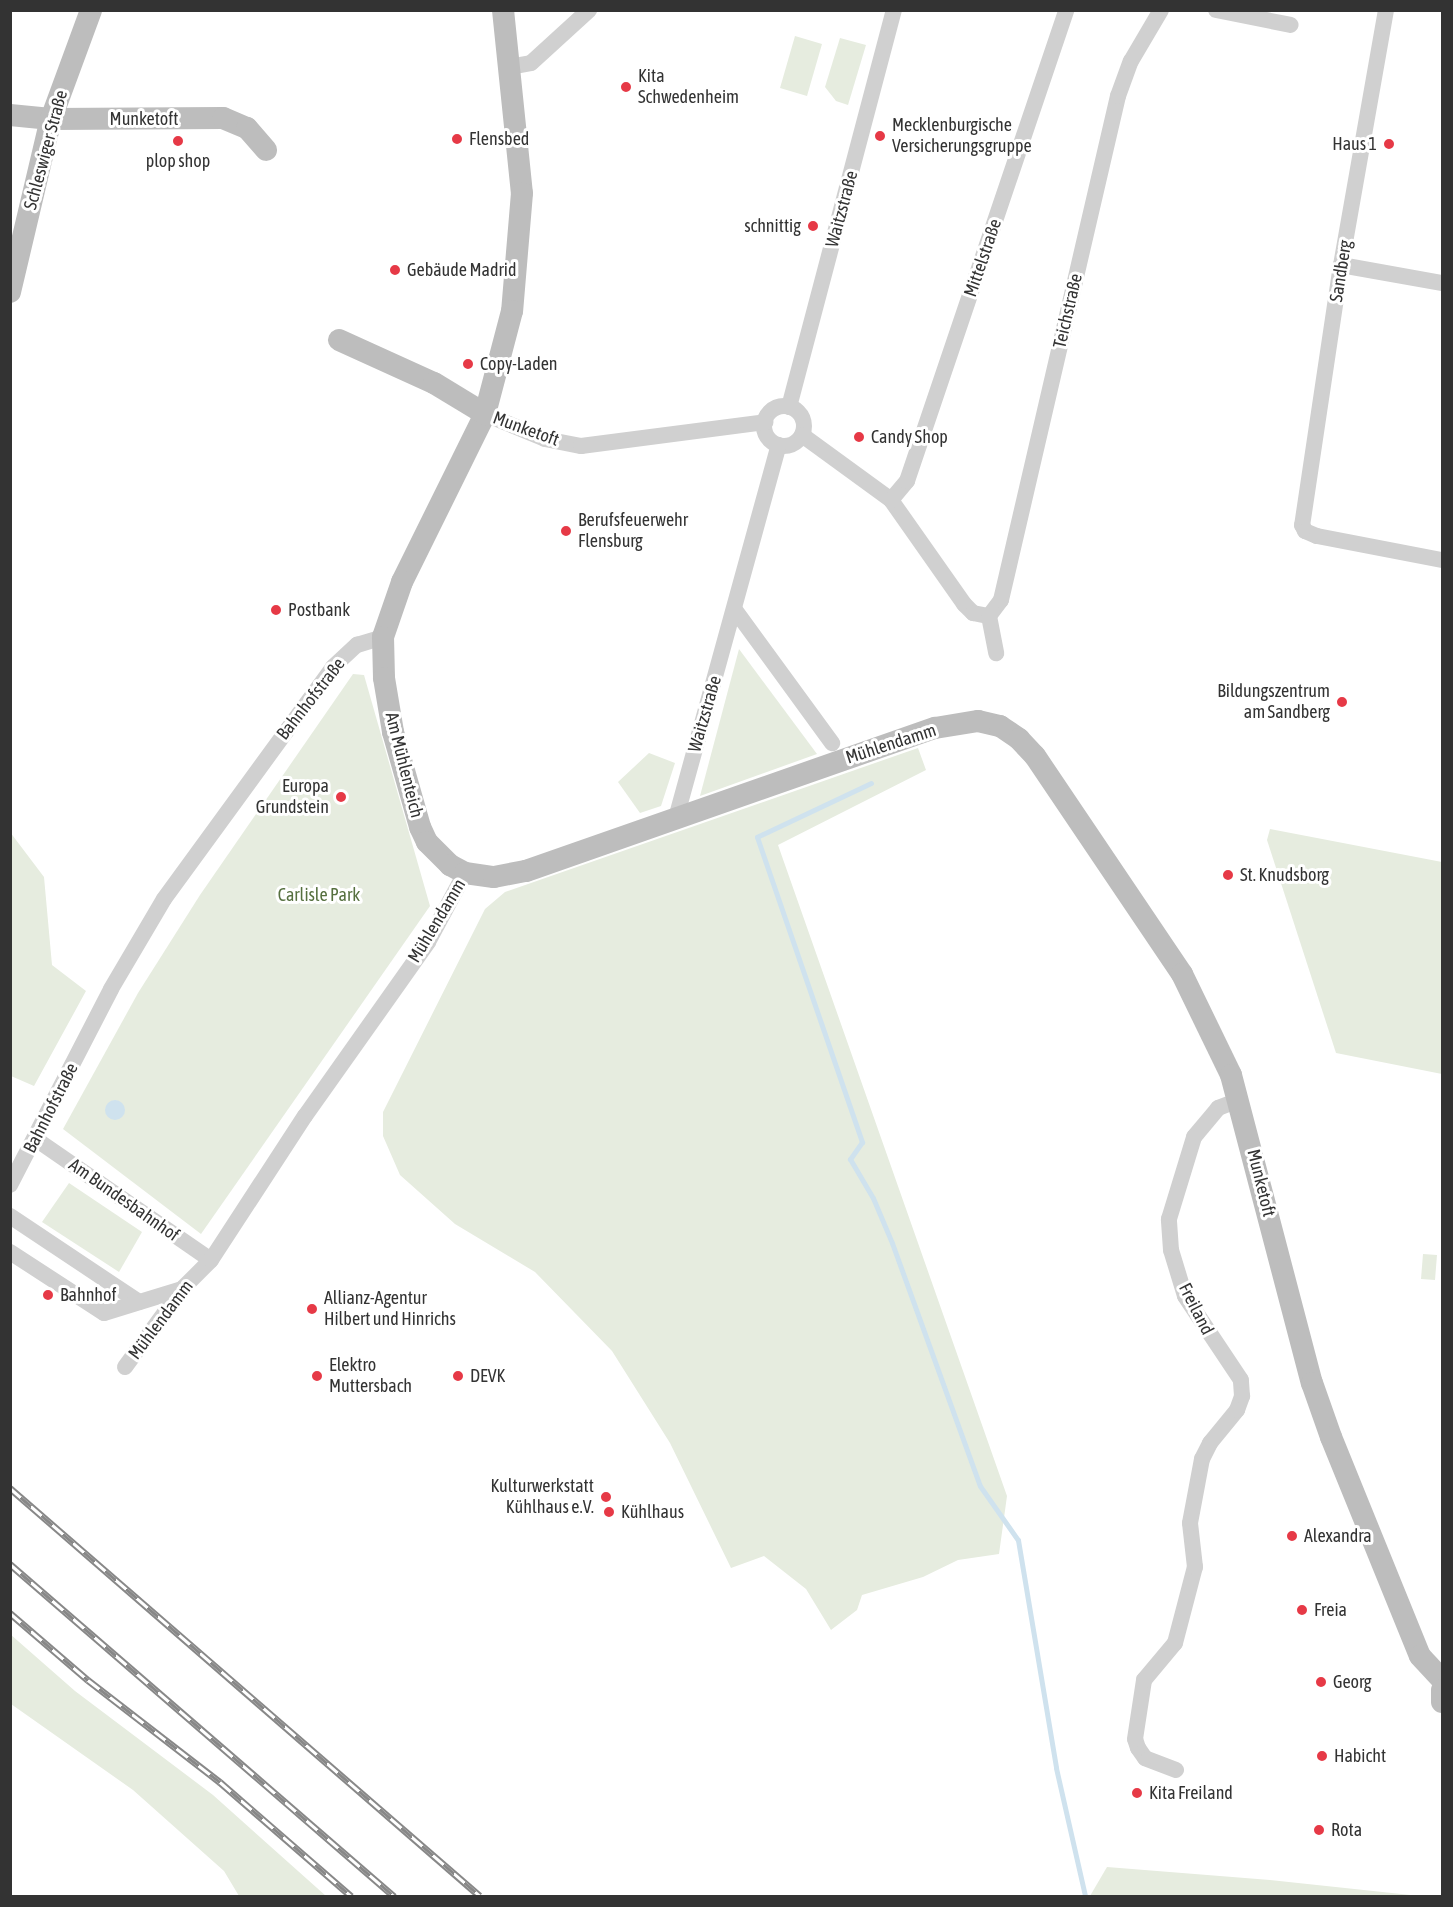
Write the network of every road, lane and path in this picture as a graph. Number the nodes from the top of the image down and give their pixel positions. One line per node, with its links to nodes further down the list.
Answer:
1 (91, 10): 12 (street, Schleswiger Straße)
2 (503, 10): 10 (street)
3 (589, 10): 10 (street)
4 (894, 10): 18 (street, Waitzstraße)
5 (1066, 10): 23 (street, Mittelstraße)
6 (1161, 10): 26 (street, Teichstraße)
7 (1216, 10): 9 (street)
8 (1386, 10): 14 (street, Sandberg)
9 (1291, 24)
10 (509, 67): 19 (street)
11 (10, 115): 12 (street, Munketoft)
12 (51, 119): 13 (street, Munketoft); 16 (street, Schleswiger Straße)
13 (266, 150)
14 (1341, 265): 15 (street); 24 (street, Sandberg)
15 (1443, 283)
16 (10, 292)
17 (339, 340): 19 (street, Munketoft)
18 (789, 407): 20 (street); 21 (street)
19 (485, 414): 20 (street, Munketoft); 27 (street)
20 (765, 422): 22 (street)
21 (802, 435): 22 (street); 23 (street)
22 (779, 446): 25 (street, Waitzstraße)
23 (891, 500): 26 (street)
24 (1443, 560)
25 (735, 610): 30 (street); 31 (street, Waitzstraße)
26 (989, 616): 28 (street)
27 (383, 637): 32 (street, Am Mühlenteich); 34 (street, Bahnhofstraße)
28 (996, 652)
29 (1000, 726): 31 (street, Mühlendamm); 33 (street, Munketoft)
30 (832, 743)
31 (676, 818): 32 (street, Mühlendamm)
32 (465, 873): 38 (street, Mühlendamm)
33 (1239, 1100): 42 (street, Munketoft); 45 (street, Freiland)
34 (37, 1140): 35 (street, Bahnhofstraße); 38 (street, Am Bundesbahnhof)
35 (10, 1185)
36 (10, 1216): 40 (street)
37 (10, 1252): 40 (street)
38 (211, 1260): 39 (street, Mühlendamm)
39 (182, 1289): 40 (street); 41 (street, Mühlendamm)
40 (139, 1302)
41 (125, 1367)
42 (1443, 1680)
43 (1443, 1690): 44 (street)
44 (1443, 1702)
45 (1176, 1770)

